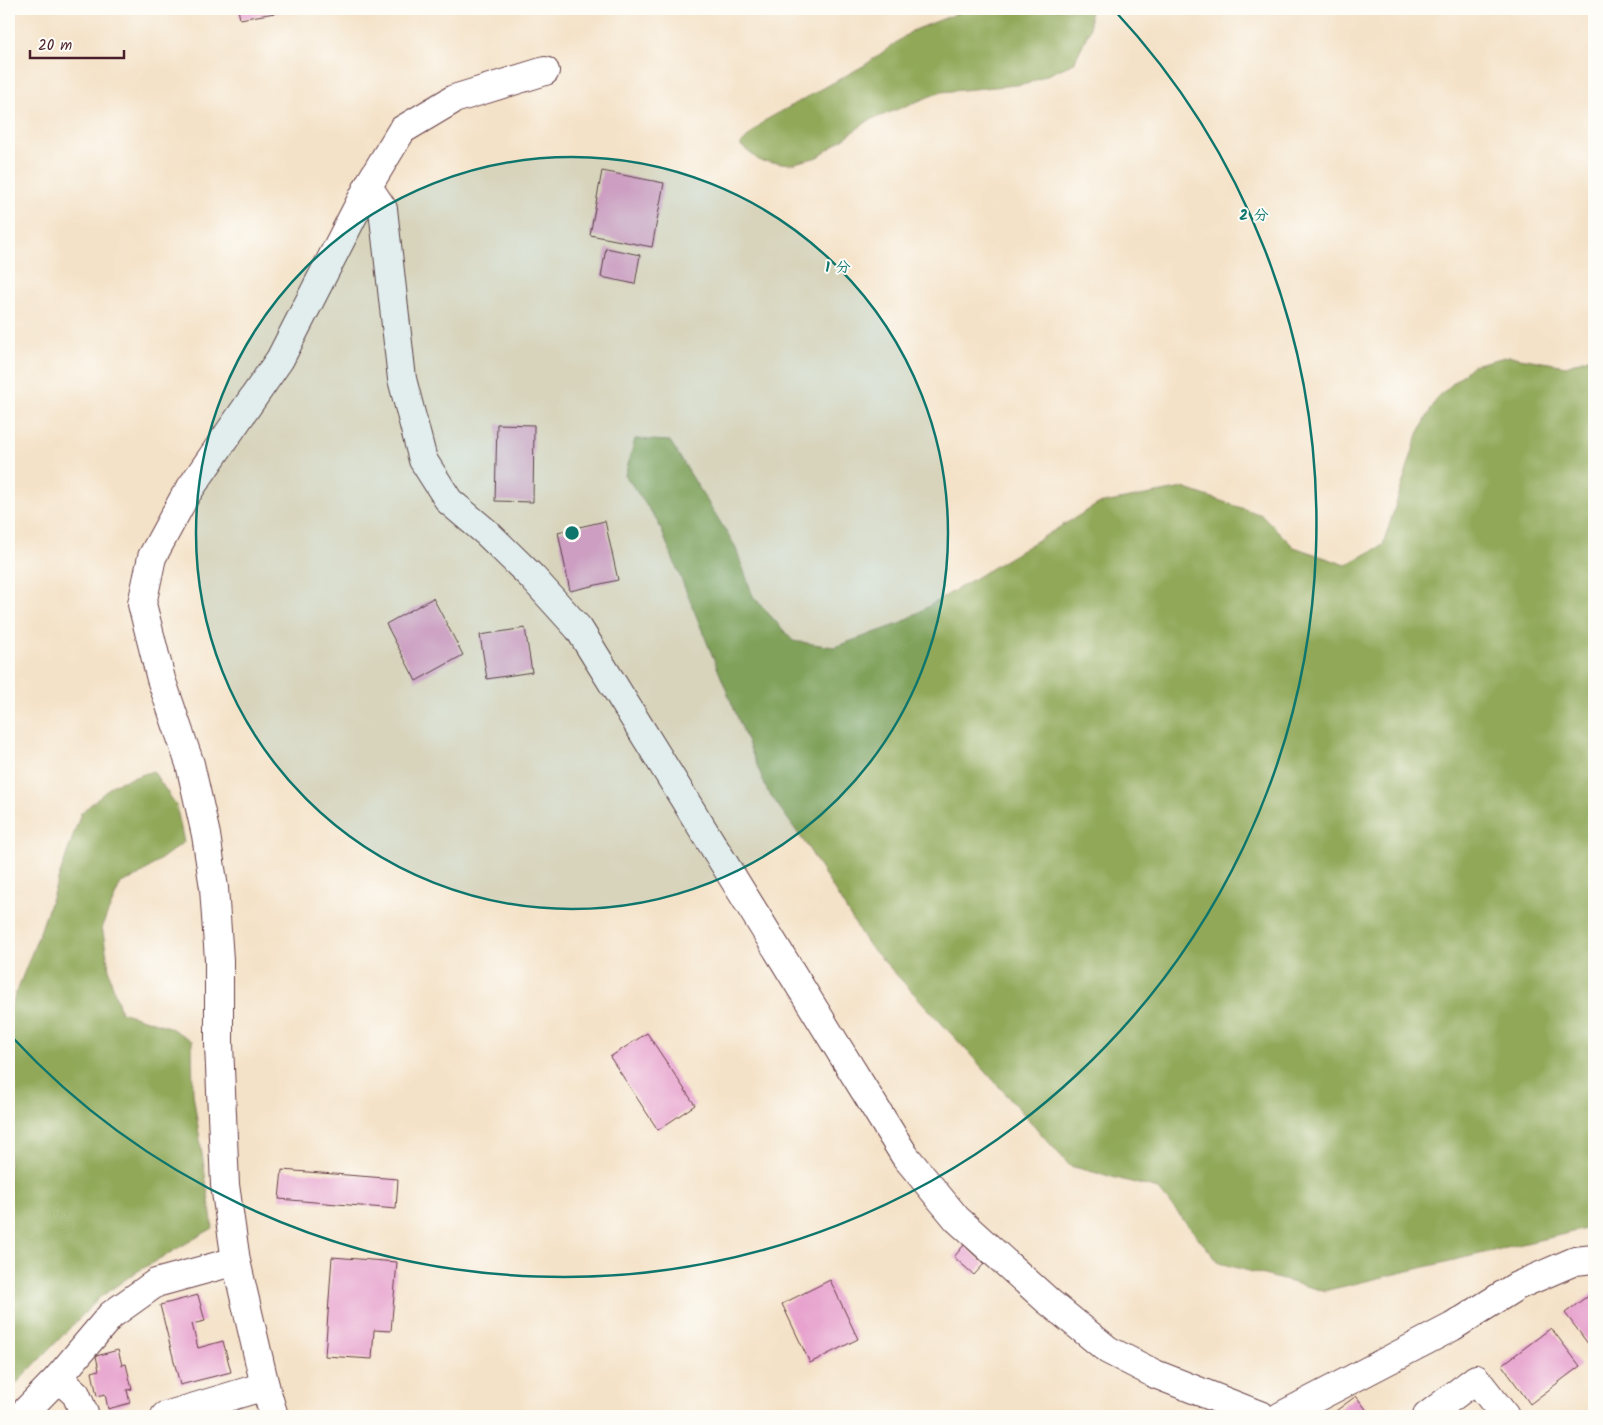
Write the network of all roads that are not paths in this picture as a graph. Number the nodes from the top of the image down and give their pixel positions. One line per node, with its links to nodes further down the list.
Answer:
1 (545, 71): 2 (street)
2 (368, 187): 4 (street); 11 (street)
3 (1594, 1259): 12 (street)
4 (236, 1261): 5 (street); 6 (street)
5 (58, 1378): 7 (street); 8 (street)
6 (265, 1386): 9 (street); 10 (street)
7 (21, 1416)
8 (85, 1416)
9 (165, 1416)
10 (274, 1416)
11 (1262, 1416)
12 (1281, 1416)
13 (1426, 1416): 14 (street)
14 (1505, 1416)

